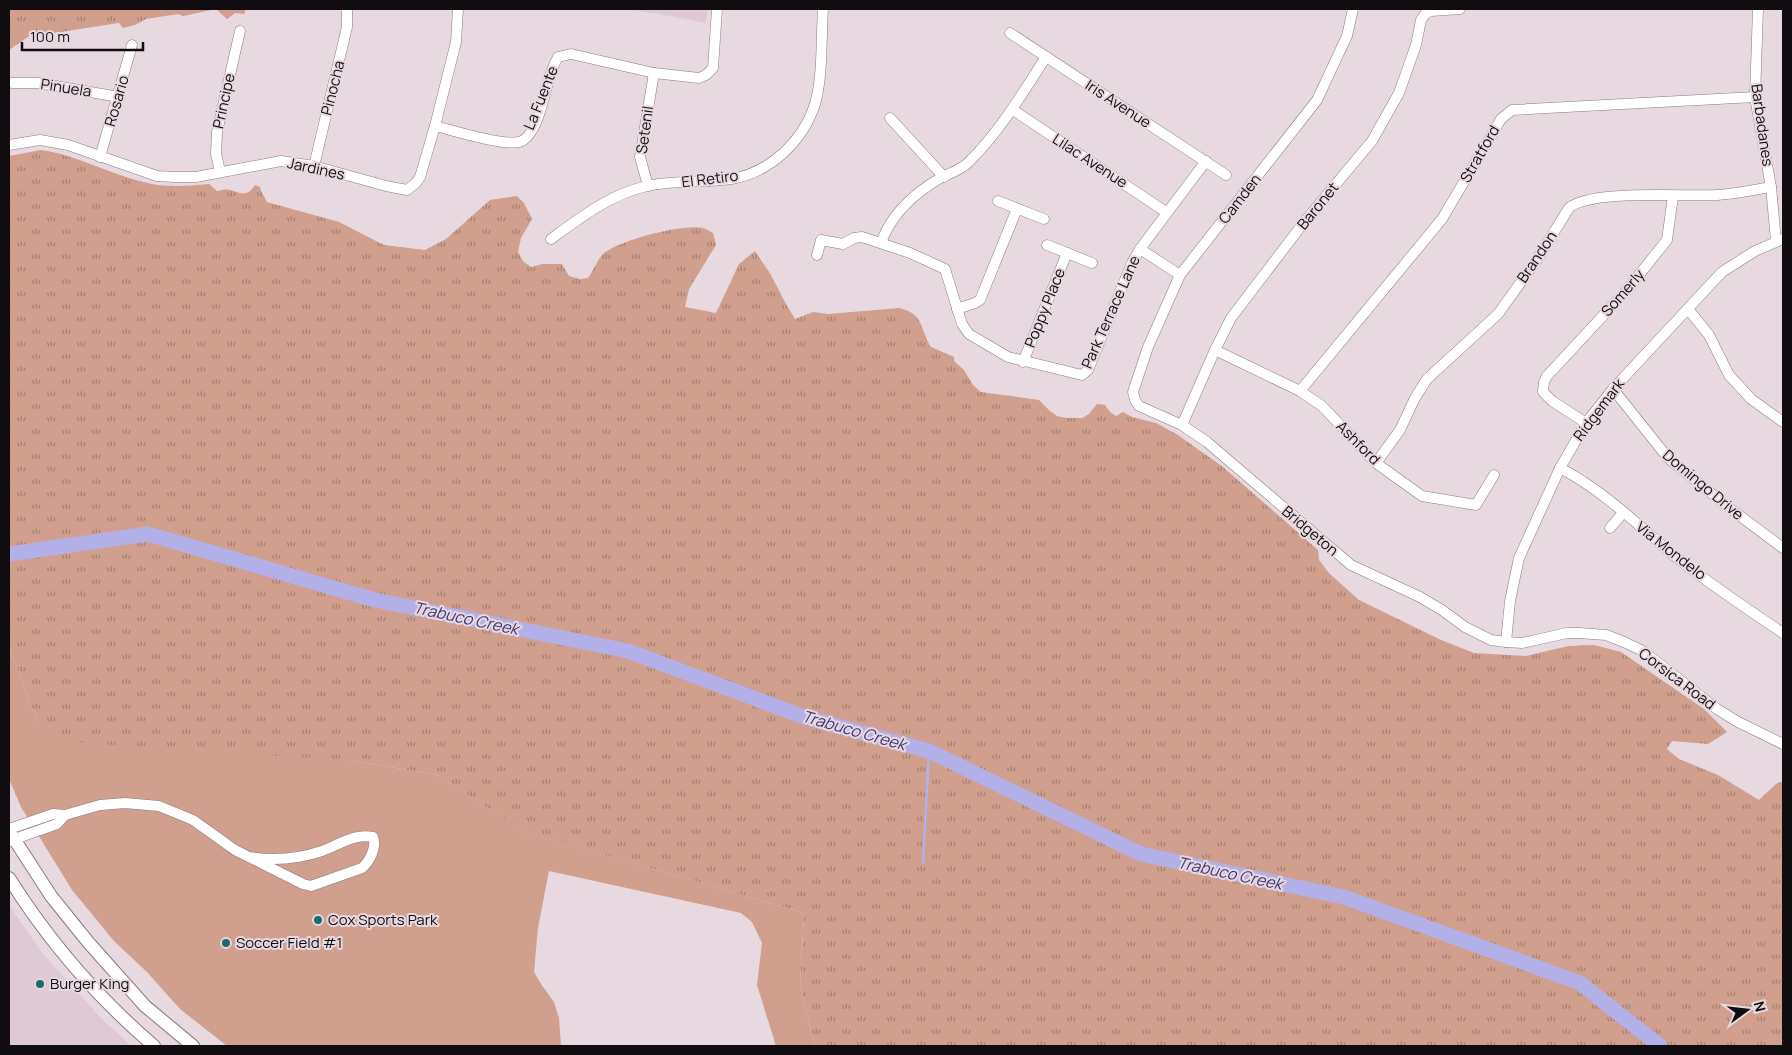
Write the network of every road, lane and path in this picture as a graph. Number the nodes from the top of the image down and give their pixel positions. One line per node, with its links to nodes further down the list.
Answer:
1 (347, 9): 22 (street, Pinocha)
2 (458, 9): 18 (street, Jardines)
3 (717, 9): 12 (street, La Fuente)
4 (823, 9): 26 (street, El Retiro)
5 (1353, 9): 41 (street, Camden)
6 (1460, 9): 44 (street, Baronet)
7 (1758, 9): 15 (street, Barbadanes)
8 (240, 31): 23 (street, Principe)
9 (1010, 33): 11 (street, Iris Avenue)
10 (132, 45): 14 (street, Rosario)
11 (1046, 57): 16 (street); 21 (street, Iris Avenue)
12 (654, 73): 18 (street, La Fuente); 26 (street, Setenil)
13 (12, 83): 14 (street, Pinuela)
14 (119, 97): 20 (street, Rosario)
15 (1755, 97): 27 (street, Barbadanes); 47 (street, Stratford)
16 (1013, 110): 25 (street); 31 (street, Lilac Avenue)
17 (890, 118): 25 (street)
18 (435, 126): 22 (street, Jardines)
19 (9, 145): 20 (street, Jardines)
20 (100, 158): 23 (street, Jardines)
21 (1206, 161): 24 (street, Iris Avenue); 31 (street, Park Terrace Lane)
22 (314, 166): 23 (street, Jardines)
23 (220, 171)
24 (1226, 175)
25 (944, 176): 35 (street)
26 (648, 186): 33 (street, El Retiro)
27 (1771, 188): 28 (street, Brandon); 34 (street, Barbadanes)
28 (1673, 196): 50 (street, Somerly); 52 (street, Brandon)
29 (998, 201): 30 (street)
30 (1017, 208): 32 (street); 42 (street)
31 (1166, 212): 37 (street, Park Terrace Lane)
32 (1044, 219)
33 (551, 238)
34 (1780, 240): 43 (street, Ridgemark)
35 (881, 243): 39 (street); 42 (street)
36 (1047, 245): 38 (street, Poppy Place)
37 (1140, 248): 41 (street, Park Terrace Lane); 45 (street, Park Terrace Lane)
38 (1067, 253): 40 (street, Poppy Place); 45 (street, Poppy Place)
39 (817, 255)
40 (1092, 263)
41 (1180, 275): 48 (street, Camden)
42 (958, 309): 45 (street)
43 (1688, 309): 46 (street, Ridgemark); 49 (street)
44 (1215, 350): 47 (street, Ashford); 51 (street, Baronet)
45 (1023, 362)
46 (1612, 389): 50 (street, Ridgemark); 57 (street, Domingo Drive)
47 (1300, 391): 52 (street, Ashford)
48 (1133, 392): 51 (street, Bridgeton)
49 (1783, 422)
50 (1586, 423): 53 (street, Ridgemark)
51 (1182, 425): 59 (street, Bridgeton)
52 (1376, 463): 54 (street, Ashford)
53 (1560, 468): 55 (street, Via Mondelo); 59 (street, Ridgemark)
54 (1494, 475)
55 (1623, 514): 56 (street); 58 (street, Via Mondelo)
56 (1610, 528)
57 (1783, 548)
58 (1783, 633)
59 (1506, 642): 60 (street, Corsica Road)
60 (1783, 744)
61 (10, 835): 62 (street); 65 (main road)
62 (249, 857): 62 (street)
63 (9, 878): 64 (main road)
64 (154, 1046)
65 (193, 1046)

